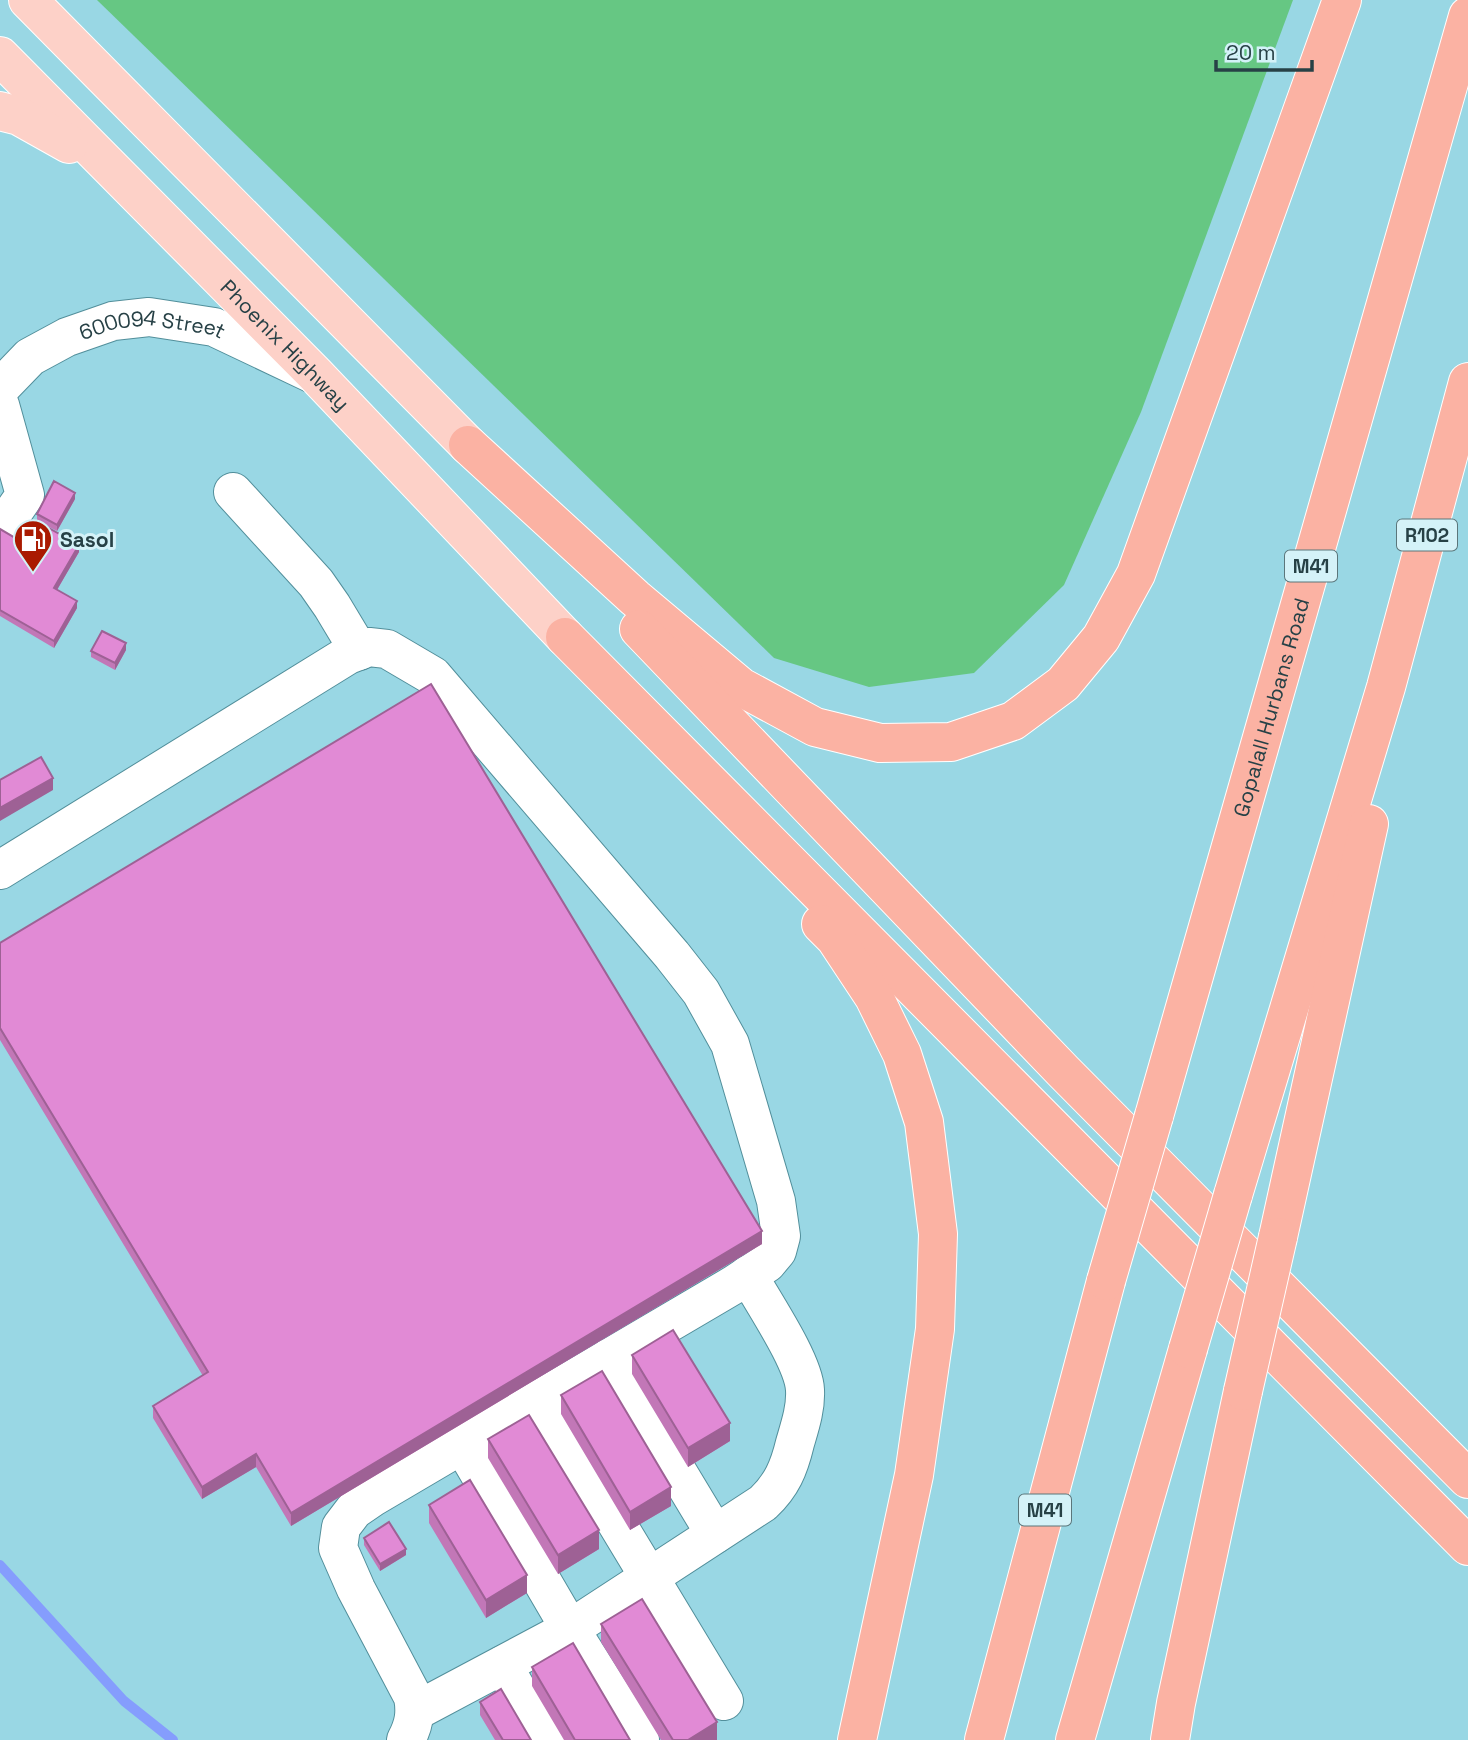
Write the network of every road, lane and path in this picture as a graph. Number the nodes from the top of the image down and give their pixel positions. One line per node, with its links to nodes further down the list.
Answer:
1 (28, 0): 11 (main road)
2 (1342, 0): 11 (highway)
3 (1468, 16): 33 (highway, Gopalall Hurbans Road / M41, bridge)
4 (0, 56): 6 (main road, Phoenix Highway)
5 (0, 111): 6 (main road)
6 (102, 161): 7 (main road, Phoenix Highway)
7 (315, 374): 9 (lane, 600094 Street); 14 (main road, Phoenix Highway)
8 (1468, 382): 16 (highway, R102)
9 (0, 388)
10 (0, 405): 13 (lane)
11 (468, 445): 22 (highway)
12 (233, 492): 15 (lane)
13 (0, 531)
14 (565, 637): 24 (highway); 32 (highway)
15 (359, 651): 17 (lane); 18 (lane)
16 (1386, 687): 34 (highway, bridge); 35 (highway, bridge)
17 (0, 870)
18 (748, 1275): 19 (lane); 23 (lane)
19 (609, 1358): 20 (lane); 23 (lane)
20 (541, 1398): 21 (lane); 25 (lane)
21 (462, 1444): 26 (lane); 29 (lane)
22 (1468, 1479)
23 (715, 1534): 25 (lane)
24 (1468, 1546)
25 (648, 1577): 26 (lane); 28 (lane)
26 (570, 1629): 27 (lane); 31 (lane)
27 (503, 1665): 29 (lane); 30 (lane)
28 (724, 1701)
29 (411, 1726)
30 (545, 1740)
31 (640, 1740)
32 (857, 1740)
33 (984, 1740)
34 (1075, 1740)
35 (1170, 1740)

